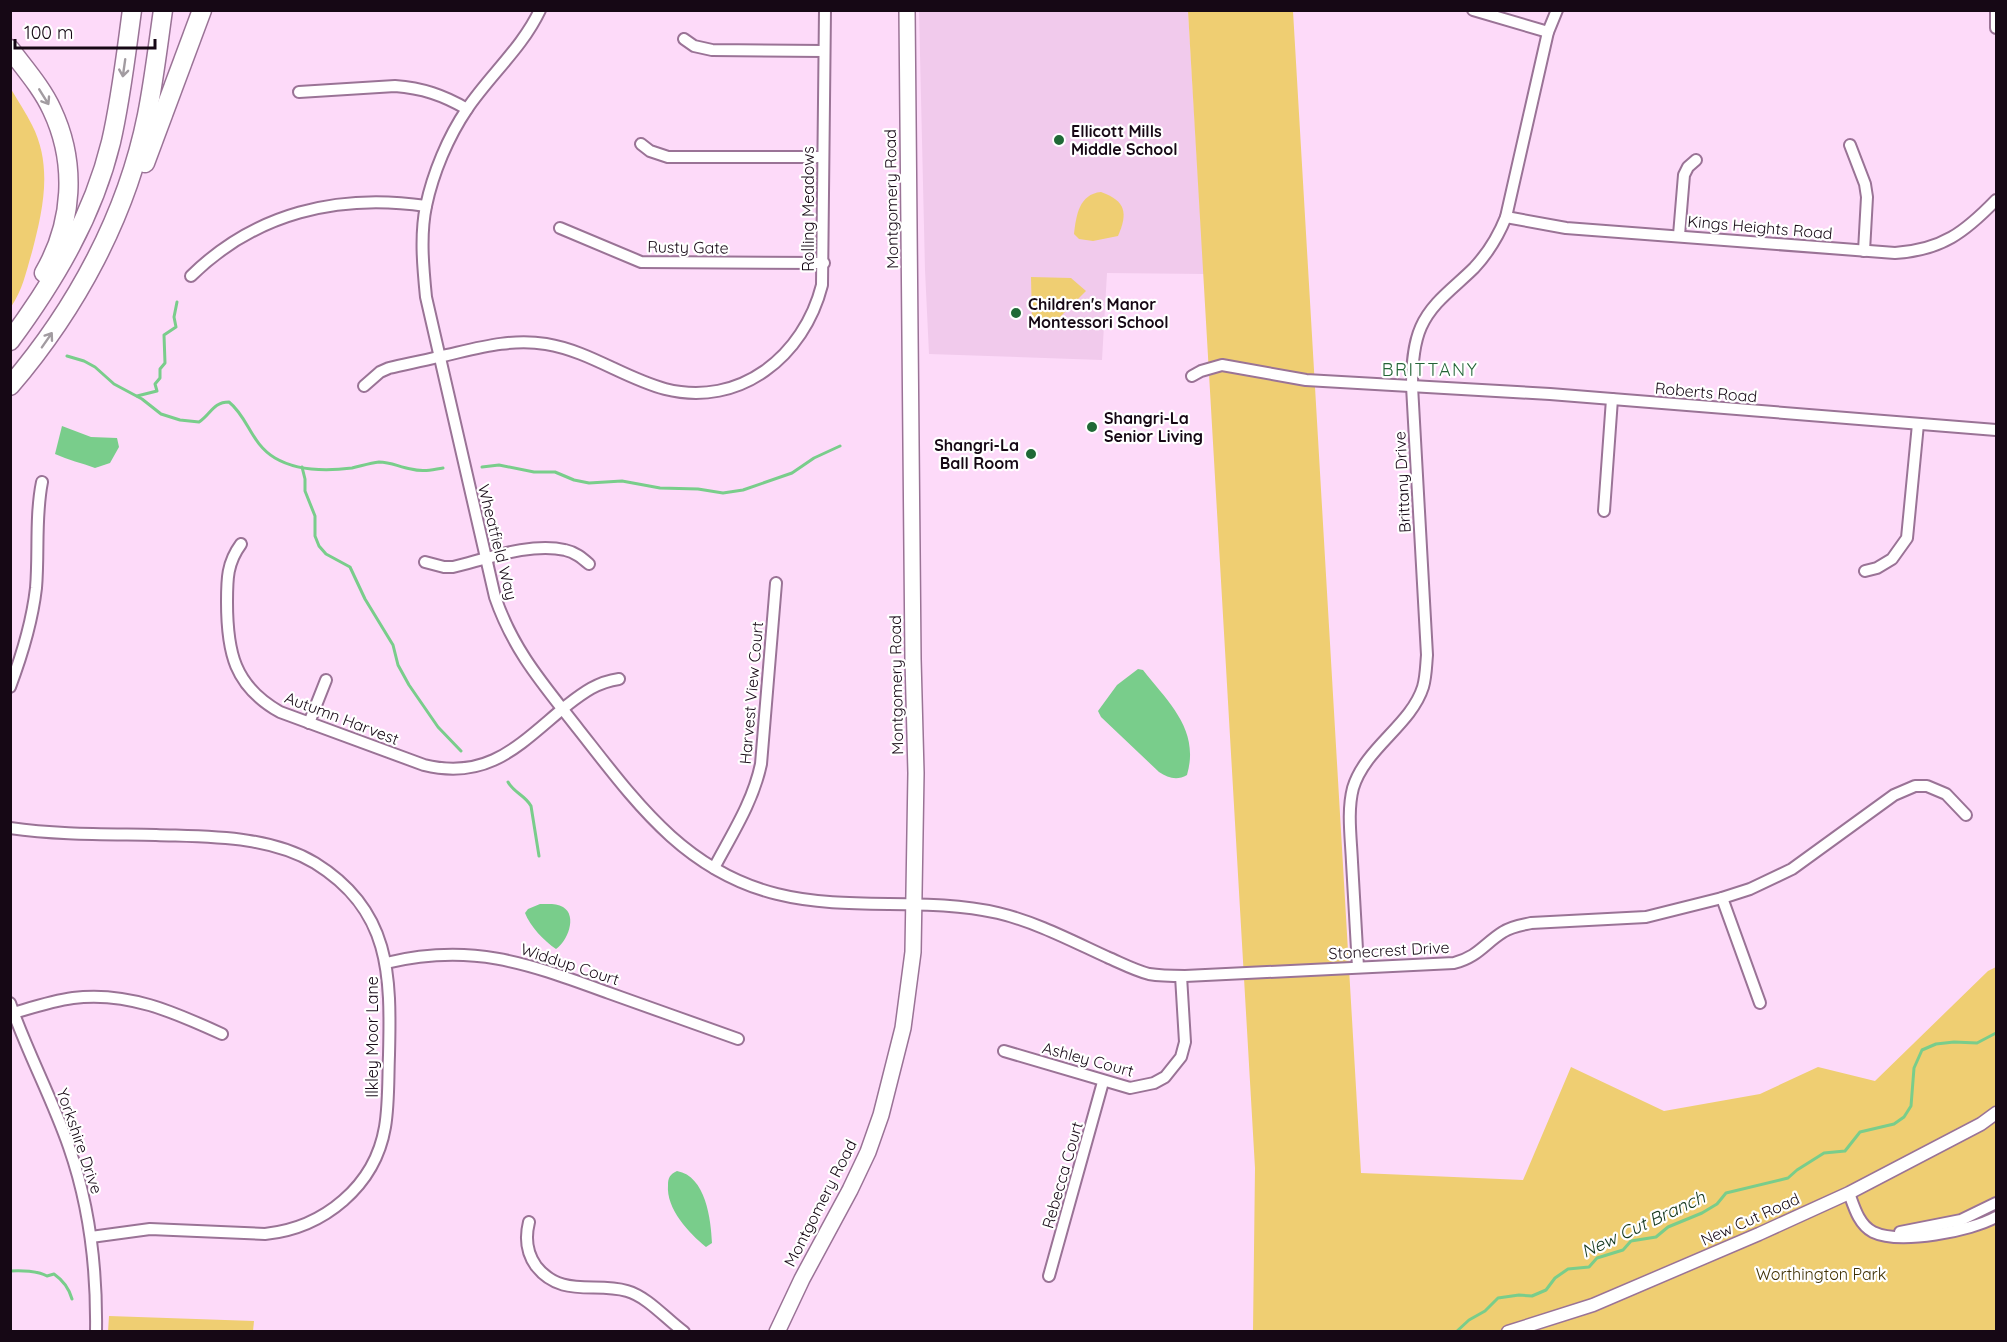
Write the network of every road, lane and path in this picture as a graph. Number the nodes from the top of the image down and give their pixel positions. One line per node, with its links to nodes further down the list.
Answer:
1 (132, 10): 31 (highway, one-way to 31)
2 (163, 10): 26 (highway)
3 (202, 10): 26 (highway)
4 (540, 10): 16 (street, Wheatfield Way)
5 (825, 10): 14 (street, Rolling Meadows)
6 (907, 10): 57 (main road, Montgomery Road)
7 (1473, 10): 11 (street)
8 (1557, 10): 11 (street, Brittany Drive)
9 (1996, 10): 10 (street)
10 (1996, 28)
11 (1548, 32): 23 (street, Brittany Drive)
12 (684, 39): 14 (street)
13 (10, 49): 30 (highway, one-way to 30)
14 (824, 51): 19 (street, Rolling Meadows)
15 (299, 92): 16 (street)
16 (467, 109): 22 (street, Wheatfield Way)
17 (641, 144): 19 (street)
18 (1850, 145): 27 (street)
19 (823, 157): 28 (street, Rolling Meadows)
20 (1696, 160): 25 (street)
21 (1996, 200): 27 (street, Kings Heights Road)
22 (426, 206): 29 (street); 32 (street, Wheatfield Way)
23 (1506, 218): 25 (street, Kings Heights Road); 36 (street, Brittany Drive)
24 (560, 228): 28 (street, Rusty Gate)
25 (1679, 235): 27 (street, Kings Heights Road)
26 (102, 247): 34 (highway, one-way to 26)
27 (1864, 251)
28 (824, 263): 32 (street, Rolling Meadows)
29 (191, 276)
30 (10, 323)
31 (10, 341)
32 (439, 357): 35 (street, Rolling Meadows); 43 (street, Wheatfield Way)
33 (1192, 376): 36 (street, Roberts Road)
34 (10, 386)
35 (363, 386)
36 (1412, 386): 37 (street, Roberts Road); 59 (street, Brittany Drive)
37 (1612, 399): 38 (street, Roberts Road); 41 (street)
38 (1918, 424): 39 (street, Roberts Road); 46 (street)
39 (1996, 430)
40 (42, 482): 50 (street)
41 (1604, 511)
42 (241, 544): 52 (street, Autumn Harvest)
43 (486, 559): 44 (street); 45 (street); 51 (street, Wheatfield Way)
44 (425, 562)
45 (589, 564)
46 (1865, 572)
47 (776, 583): 55 (street, Harvest View Court)
48 (619, 679): 51 (street, Autumn Harvest)
49 (326, 680): 52 (street)
50 (10, 687)
51 (563, 709): 52 (street, Autumn Harvest); 55 (street, Wheatfield Way)
52 (309, 723)
53 (1966, 815): 56 (street, Stonecrest Drive)
54 (10, 828): 58 (street, Ilkley Moor Lane)
55 (714, 868): 57 (street, Wheatfield Way)
56 (1722, 898): 59 (street, Stonecrest Drive); 61 (street)
57 (914, 905): 60 (street, Stonecrest Drive); 77 (main road, Montgomery Road)
58 (386, 963): 64 (street, Widdup Court); 73 (street, Ilkley Moor Lane)
59 (1358, 967): 60 (street, Stonecrest Drive)
60 (1181, 976): 66 (street, Ashley Court)
61 (1760, 1003)
62 (12, 1010): 63 (street); 73 (street, Yorkshire Drive)
63 (222, 1034)
64 (738, 1039)
65 (1004, 1051): 66 (street, Ashley Court)
66 (1103, 1082): 74 (street, Rebecca Court)
67 (1996, 1113): 68 (street, New Cut Road)
68 (1849, 1193): 72 (street); 78 (street, New Cut Road)
69 (1996, 1203): 72 (street)
70 (1996, 1217): 72 (street)
71 (529, 1222): 76 (street)
72 (1887, 1234)
73 (91, 1237): 75 (street, Yorkshire Drive)
74 (1049, 1276)
75 (96, 1332)
76 (684, 1332)
77 (777, 1332)
78 (1508, 1332)

